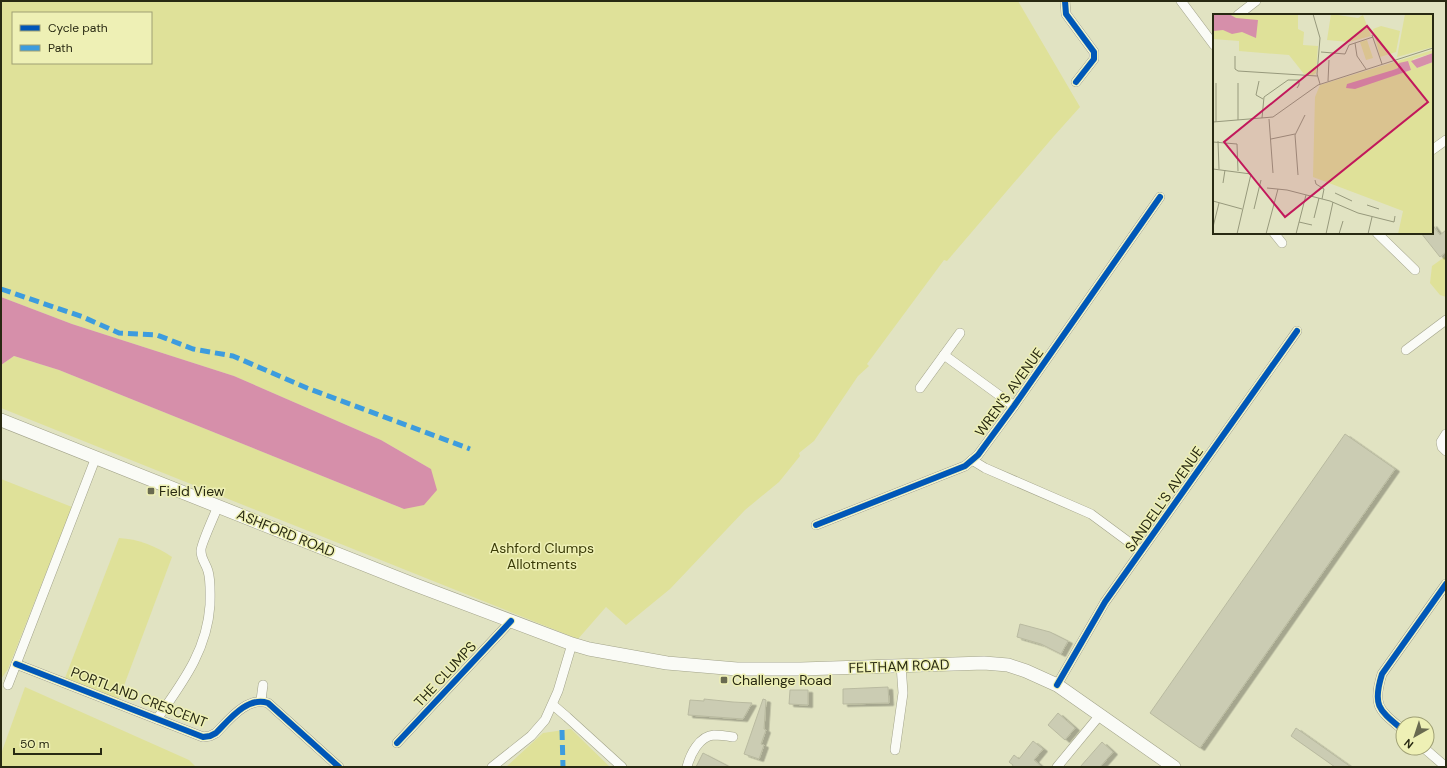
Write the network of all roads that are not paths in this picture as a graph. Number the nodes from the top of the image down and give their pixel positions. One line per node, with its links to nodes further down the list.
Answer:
1 (1065, 1): 6 (street)
2 (1181, 1): 5 (street)
3 (1256, 1): 4 (street)
4 (1239, 14)
5 (1211, 35)
6 (1076, 82)
7 (1446, 140): 8 (street)
8 (1433, 149)
9 (1160, 197): 20 (street, WREN'S AVENUE)
10 (1276, 234): 12 (street)
11 (1378, 234): 13 (street)
12 (1282, 243)
13 (1415, 270)
14 (1446, 320): 17 (street)
15 (1297, 331): 28 (street, SANDELL'S AVENUE)
16 (960, 333): 18 (street)
17 (1406, 350)
18 (944, 355): 19 (street); 20 (street)
19 (920, 388)
20 (1014, 406): 25 (street, WREN'S AVENUE)
21 (1, 420): 24 (main road, ASHFORD ROAD)
22 (1446, 434): 23 (street)
23 (1445, 450)
24 (96, 457): 26 (main road, ASHFORD ROAD); 32 (street)
25 (972, 460): 27 (street, WREN'S AVENUE); 28 (street)
26 (218, 506): 30 (main road, ASHFORD ROAD); 40 (street)
27 (816, 525)
28 (1141, 551): 35 (street, SANDELL'S AVENUE)
29 (1446, 584): 41 (street)
30 (511, 621): 31 (main road, ASHFORD ROAD); 43 (street, THE CLUMPS)
31 (572, 644): 33 (main road, FELTHAM ROAD); 38 (street)
32 (16, 664): 36 (street); 40 (street, PORTLAND CRESCENT)
33 (901, 665): 35 (main road, FELTHAM ROAD); 44 (street)
34 (264, 685): 37 (street)
35 (1057, 685): 39 (main road, FELTHAM ROAD)
36 (8, 686)
37 (260, 700): 40 (street, PORTLAND CRESCENT); 46 (street)
38 (552, 706): 47 (street); 48 (street)
39 (1100, 715): 50 (street); 51 (main road, FELTHAM ROAD)
40 (157, 719)
41 (1395, 723)
42 (733, 737): 49 (street)
43 (397, 743)
44 (895, 750)
45 (1433, 756): 52 (street)
46 (339, 767)
47 (492, 767)
48 (622, 767)
49 (686, 767)
50 (1057, 767)
51 (1174, 767)
52 (1446, 767)

